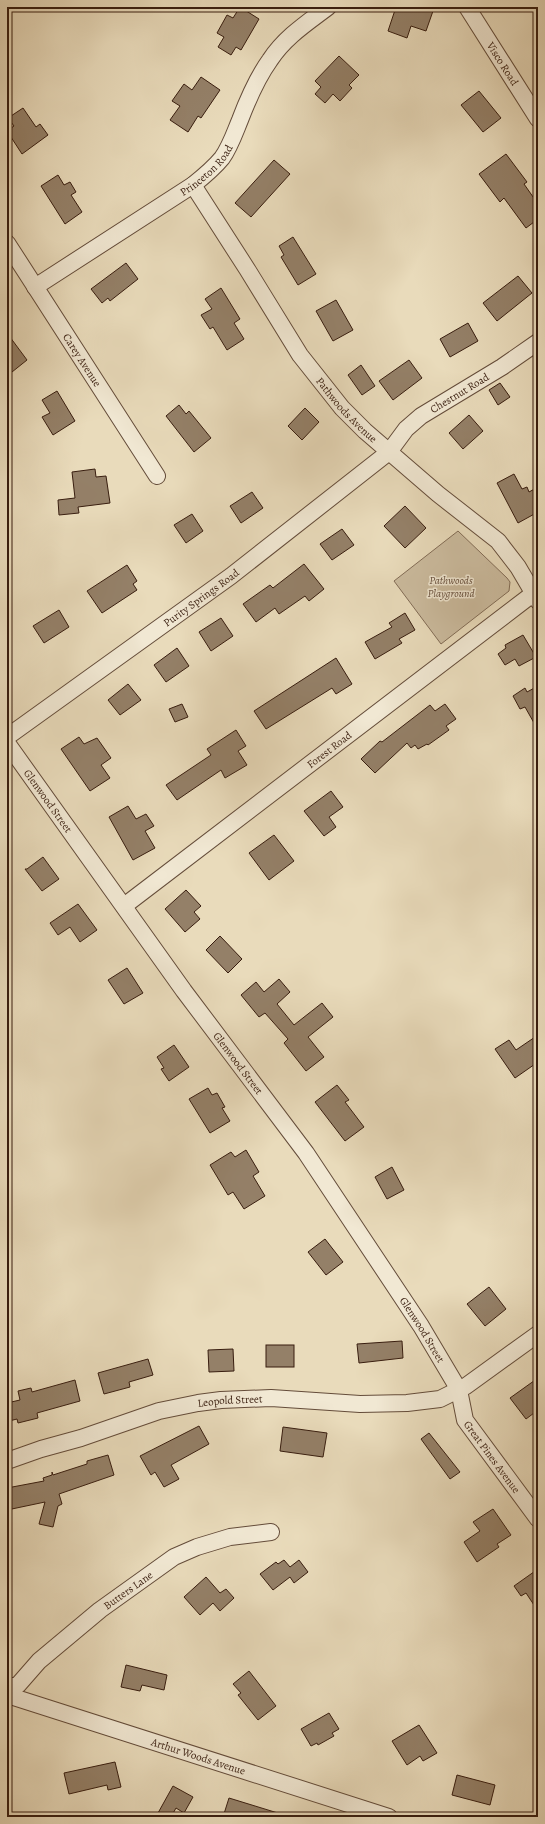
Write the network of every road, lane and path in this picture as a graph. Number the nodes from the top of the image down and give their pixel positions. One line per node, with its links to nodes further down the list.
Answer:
1 (328, 7): 4 (street, Princeton Road)
2 (467, 7): 3 (street, Visco Road)
3 (538, 119)
4 (193, 185): 6 (street, Princeton Road); 8 (street, Pathwoods Avenue)
5 (7, 243): 6 (street, Carey Avenue)
6 (35, 287): 9 (street, Carey Avenue)
7 (538, 342): 8 (street, Chestnut Road)
8 (389, 452): 10 (street, Pathwoods Avenue); 11 (street, Purity Springs Road)
9 (157, 476)
10 (536, 597): 13 (street, Forest Road)
11 (7, 737)
12 (7, 743): 13 (street, Glenwood Street)
13 (124, 906): 15 (street, Glenwood Street)
14 (538, 1334): 15 (street, Leopold Street)
15 (459, 1390): 16 (street, Leopold Street); 17 (street, Great Pines Avenue)
16 (7, 1461)
17 (538, 1519)
18 (271, 1532): 19 (street, Butters Lane)
19 (7, 1688)
20 (7, 1695): 21 (street, Arthur Woods Avenue)
21 (389, 1817)

